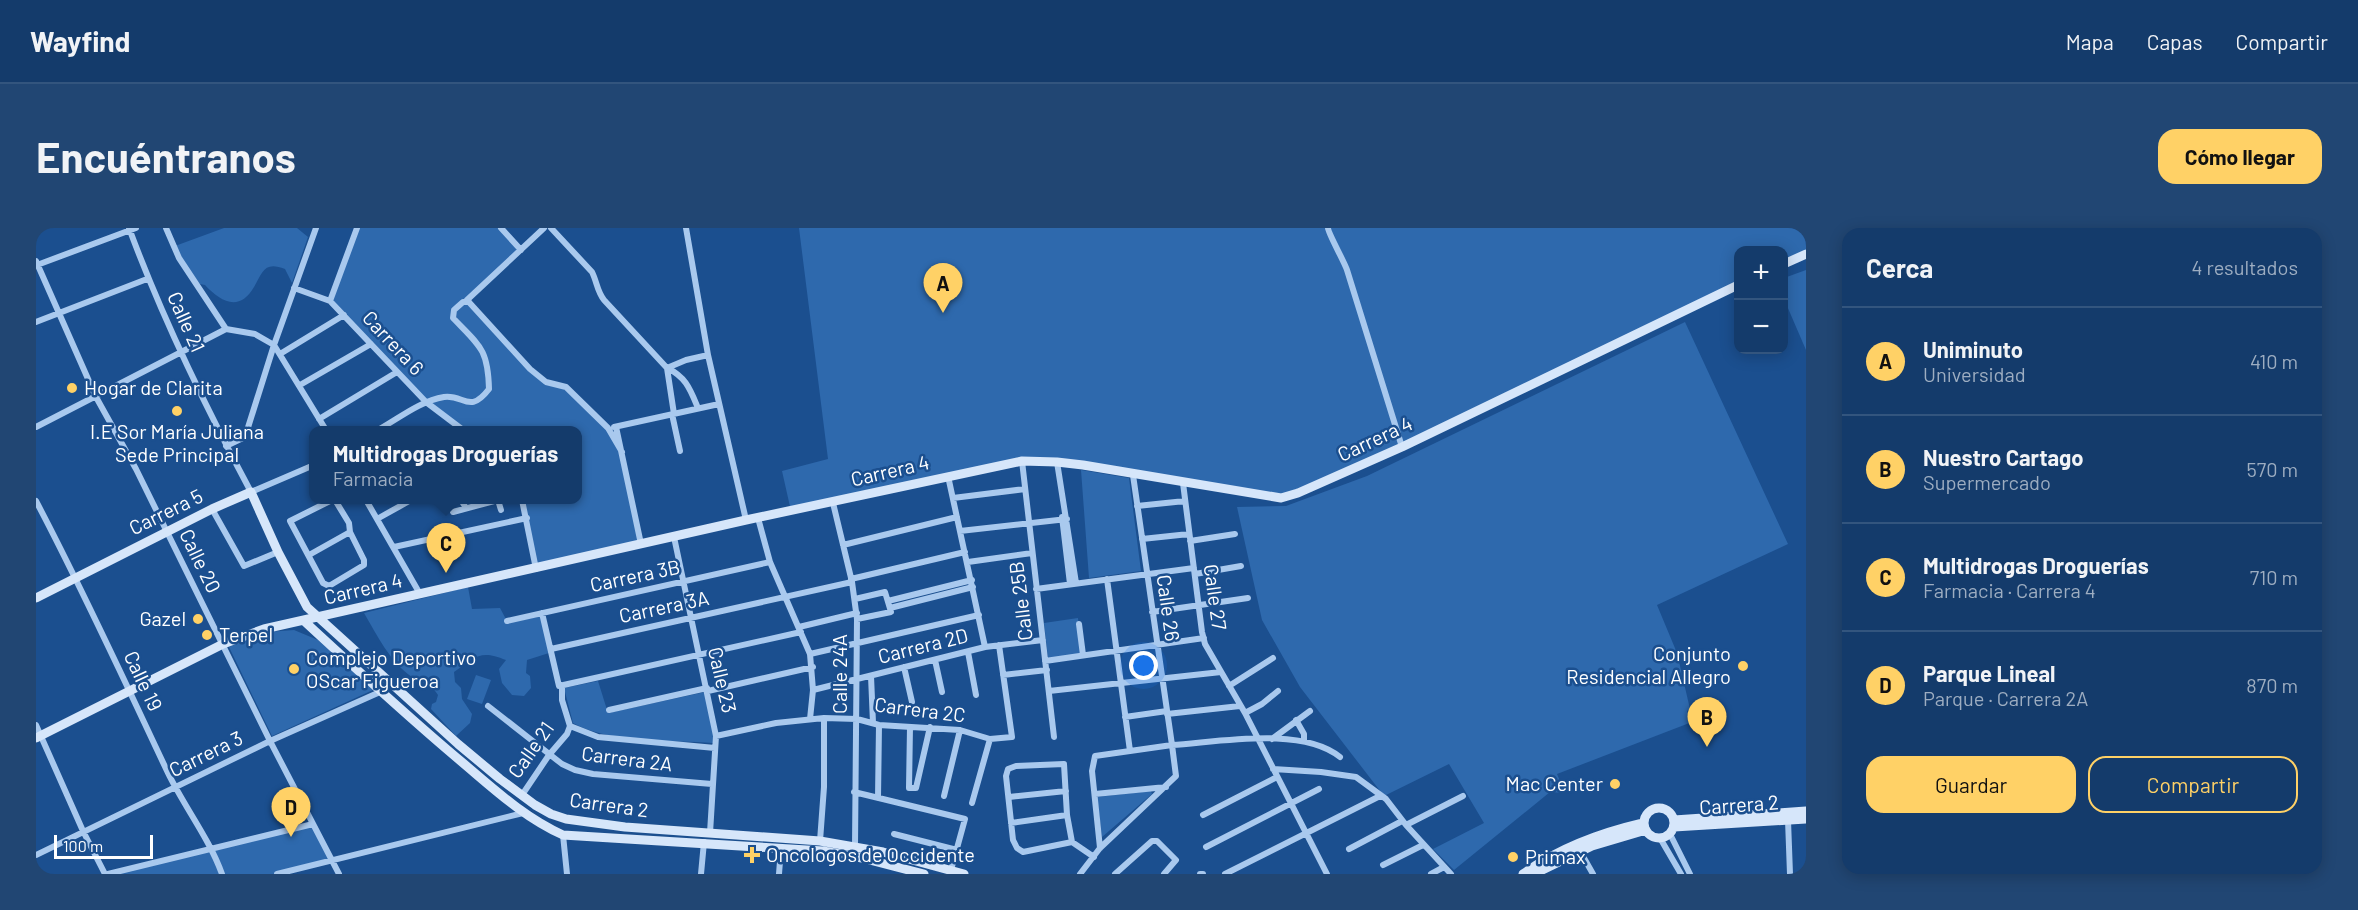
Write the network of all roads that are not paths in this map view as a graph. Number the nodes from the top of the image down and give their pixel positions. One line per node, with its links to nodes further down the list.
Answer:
1 (166, 228): 23 (street)
2 (316, 228): 17 (street)
3 (349, 228): 10 (street)
4 (501, 228): 11 (street)
5 (543, 228): 11 (street)
6 (551, 228): 29 (street)
7 (686, 228): 28 (street)
8 (1328, 228): 45 (street)
9 (132, 229): 14 (street); 15 (street, Calle 21)
10 (357, 229): 18 (street)
11 (521, 249): 19 (street)
12 (1806, 254): 13 (main road)
13 (1788, 262)
14 (37, 264): 20 (street, Calle 20)
15 (147, 279): 20 (street); 26 (street, Calle 21)
16 (1734, 287): 45 (main road, Carrera 4)
17 (294, 288): 18 (street, Carrera 6); 25 (street)
18 (330, 301): 21 (street, Carrera 6)
19 (468, 301): 33 (street); 43 (street)
20 (58, 313): 22 (street); 32 (street, Calle 20)
21 (344, 315): 24 (street, Carrera 6); 27 (street)
22 (36, 322)
23 (226, 329): 25 (street); 26 (street)
24 (371, 344): 30 (street, Carrera 6); 31 (street)
25 (274, 345): 27 (street); 44 (street)
26 (180, 354): 32 (street); 44 (street, Calle 21)
27 (280, 354): 31 (street)
28 (708, 355): 29 (street); 34 (street)
29 (667, 368): 35 (street); 36 (street)
30 (397, 372): 33 (street, Carrera 6); 37 (street)
31 (300, 386): 37 (street)
32 (96, 397): 41 (street); 81 (street, Calle 20)
33 (426, 402): 39 (street); 40 (street, Carrera 6)
34 (719, 404): 35 (street); 77 (street)
35 (698, 408): 36 (street)
36 (673, 414): 42 (street); 46 (street)
37 (319, 419): 38 (street)
38 (323, 426)
39 (385, 426)
40 (454, 426)
41 (36, 427)
42 (616, 427): 43 (street); 47 (street)
43 (608, 428): 47 (street)
44 (226, 446): 55 (street, Calle 21)
45 (1402, 447): 53 (main road, Carrera 4)
46 (680, 451)
47 (622, 452): 88 (street)
48 (1022, 461): 49 (main road, Carrera 4); 52 (main road, Carrera 4); 54 (street, Calle 25B)
49 (1057, 462): 51 (main road, Carrera 4); 78 (street)
50 (309, 467): 55 (street, Carrera 5)
51 (1133, 475): 53 (main road, Carrera 4); 68 (street, Calle 26)
52 (948, 476): 56 (street); 59 (main road, Carrera 4)
53 (1183, 483): 58 (street, Calle 27)
54 (1025, 489): 56 (street); 79 (street, Calle 25B)
55 (251, 492): 70 (main road, Carrera 5); 91 (main road, Calle 21)
56 (953, 498): 73 (street)
57 (36, 501): 101 (street, Calle 19)
58 (1185, 501): 68 (street); 83 (street, Calle 27)
59 (833, 503): 75 (main road, Carrera 4); 89 (street, Calle 24A)
60 (326, 504): 94 (street)
61 (337, 504): 82 (street)
62 (368, 504): 76 (street)
63 (404, 504): 76 (street)
64 (464, 504): 69 (street)
65 (482, 504): 69 (street)
66 (499, 504): 71 (street)
67 (523, 504): 74 (street)
68 (1137, 506): 86 (street, Calle 26)
69 (466, 508): 72 (street)
70 (212, 509): 81 (main road, Carrera 5); 91 (street)
71 (501, 510)
72 (453, 512)
73 (957, 517): 80 (street); 89 (street)
74 (526, 518): 90 (street); 98 (street)
75 (758, 518): 77 (main road, Carrera 4); 95 (street)
76 (377, 519): 90 (street)
77 (746, 520): 85 (main road, Carrera 4)
78 (1064, 520): 79 (street); 106 (street)
79 (1029, 522): 80 (street); 93 (street, Calle 25B)
80 (960, 531): 92 (street)
81 (168, 532): 101 (main road, Carrera 5); 128 (street, Calle 20)
82 (350, 532): 94 (street); 94 (street)
83 (1189, 534): 86 (street); 87 (street, Calle 27)
84 (1235, 534): 87 (street)
85 (674, 537): 88 (main road, Carrera 4); 104 (street, Calle 23)
86 (1142, 539): 100 (street, Calle 26)
87 (1190, 541): 99 (street, Calle 27)
88 (642, 544): 98 (main road, Carrera 4)
89 (843, 545): 103 (street, Calle 24A)
90 (393, 547): 108 (street)
91 (278, 552): 119 (main road, Calle 21)
92 (965, 552): 96 (street); 103 (street)
93 (1032, 553): 96 (street); 107 (street, Calle 25B)
94 (309, 555)
95 (771, 562): 104 (street, Carrera 3B); 110 (street)
96 (968, 562): 105 (street)
97 (1241, 566): 99 (street)
98 (536, 569): 108 (main road, Carrera 4)
99 (1194, 571): 100 (street); 114 (street, Calle 27)
100 (1146, 574): 102 (street); 115 (street, Calle 26)
101 (76, 577): 109 (main road, Carrera 5); 155 (street, Calle 19)
102 (1107, 579): 106 (street); 133 (street)
103 (851, 581): 110 (street); 112 (street, Calle 24A)
104 (682, 582): 116 (street, Carrera 3B); 120 (street, Calle 23)
105 (972, 584): 113 (street); 117 (street)
106 (1073, 584): 107 (street)
107 (1036, 588): 126 (street, Calle 25B)
108 (420, 594): 119 (main road, Carrera 4)
109 (36, 598)
110 (785, 598): 120 (street, Carrera 3A); 124 (street)
111 (1248, 598): 114 (street)
112 (855, 599): 113 (street); 118 (street, Calle 24A)
113 (889, 604): 118 (street)
114 (1199, 606): 115 (street); 125 (street, Calle 27)
115 (1152, 612): 130 (street, Calle 26)
116 (542, 613): 122 (street, Carrera 3B); 132 (street)
117 (979, 615): 127 (street); 131 (street)
118 (857, 616): 124 (street); 127 (street, Calle 24A)
119 (318, 618): 121 (main road, Carrera 4); 149 (main road, Carrera 2)
120 (691, 619): 132 (street, Carrera 3A); 135 (street, Calle 23)
121 (303, 620): 128 (main road, Carrera 4); 158 (main road, Carrera 2)
122 (507, 621)
123 (1079, 624): 137 (street)
124 (800, 630): 135 (street); 136 (street)
125 (1204, 639): 130 (street); 144 (street, Calle 27)
126 (1043, 640): 129 (street, Carrera 2D); 140 (street, Calle 25B)
127 (857, 643): 136 (street); 147 (street, Calle 24A)
128 (223, 644): 155 (main road, Carrera 4); 185 (street, Calle 20)
129 (999, 645): 131 (street, Carrera 2D); 145 (street)
130 (1156, 645): 133 (street); 148 (street, Calle 26)
131 (985, 647): 134 (street, Carrera 2D)
132 (551, 649): 151 (street)
133 (1117, 651): 137 (street); 150 (street)
134 (968, 652): 139 (street, Carrera 2D); 160 (street)
135 (699, 654): 151 (street); 153 (street, Calle 23)
136 (810, 654): 141 (street)
137 (1083, 656): 140 (street)
138 (1273, 658): 152 (street)
139 (934, 660): 142 (street, Carrera 2D); 159 (street)
140 (1045, 661): 143 (street, Calle 25B)
141 (813, 667): 153 (street); 154 (street)
142 (904, 668): 146 (street, Carrera 2D); 161 (street)
143 (1047, 670): 145 (street); 156 (street, Calle 25B)
144 (1221, 672): 148 (street); 152 (street, Calle 27)
145 (1003, 675): 182 (street, Carrera 2C)
146 (871, 676): 147 (street, Carrera 2D); 174 (street)
147 (858, 679): 154 (street, Carrera 2D); 171 (street, Calle 24A)
148 (1161, 679): 150 (street); 166 (street, Calle 26)
149 (390, 683): 158 (street, Carrera 3); 201 (main road, Carrera 2)
150 (1121, 683): 156 (street); 168 (street)
151 (560, 686): 175 (street)
152 (1229, 686): 163 (street, Calle 27)
153 (707, 689): 164 (street); 179 (street, Calle 23)
154 (813, 690): 169 (street)
155 (129, 691): 180 (main road, Carrera 4); 195 (street, Calle 19)
156 (1049, 691): 181 (street, Calle 25B)
157 (1278, 691): 167 (street)
158 (380, 692): 185 (street, Carrera 3); 210 (main road, Carrera 2)
159 (942, 692)
160 (976, 695)
161 (912, 702)
162 (488, 706): 190 (street, Carrera 2A)
163 (1240, 706): 166 (street); 167 (street, Calle 27)
164 (609, 710)
165 (1310, 711): 172 (street)
166 (1167, 712): 168 (street); 187 (street, Calle 26)
167 (1245, 713): 183 (street, Calle 27)
168 (1125, 717): 189 (street)
169 (810, 718): 170 (street, Carrera 2C); 179 (street, Carrera 2C)
170 (824, 718): 171 (street, Carrera 2C); 226 (street)
171 (857, 719): 174 (street, Carrera 2C); 199 (street, Calle 24A)
172 (1296, 720): 184 (street); 186 (street)
173 (36, 724): 180 (street)
174 (876, 724): 176 (street, Carrera 2C); 206 (street)
175 (570, 726): 188 (street); 190 (street, Calle 21)
176 (910, 727): 177 (street, Carrera 2C); 177 (street)
177 (930, 727): 178 (street, Carrera 2C)
178 (960, 730): 182 (street, Carrera 2C); 202 (street)
179 (716, 736): 188 (street, Calle 23)
180 (38, 737): 220 (street)
181 (1054, 737)
182 (990, 738): 207 (street)
183 (1257, 739): 184 (street); 187 (street); 192 (street, Calle 27)
184 (1272, 739): 186 (street)
185 (270, 741): 195 (street, Carrera 3); 217 (street, Calle 20)
186 (1304, 741): 191 (street)
187 (1172, 746): 189 (street); 196 (street, Calle 26)
188 (715, 748): 194 (street, Calle 23)
189 (1130, 751): 200 (street)
190 (549, 755): 194 (street, Carrera 2A); 201 (street, Calle 21)
191 (1340, 757)
192 (1273, 769): 193 (street, Calle 27); 203 (street)
193 (1277, 777): 208 (street, Calle 27); 212 (street)
194 (712, 784): 221 (street, Calle 23)
195 (175, 787): 220 (street, Carrera 3); 235 (street, Calle 19)
196 (1166, 787): 200 (street); 233 (street)
197 (1319, 789): 208 (street)
198 (1066, 791): 205 (street); 205 (street); 211 (street)
199 (854, 792): 206 (street); 230 (street, Calle 24A)
200 (1095, 794): 233 (street)
201 (522, 795): 221 (main road, Carrera 2)
202 (944, 796)
203 (1380, 796): 216 (street); 223 (street)
204 (1463, 796): 216 (street)
205 (1009, 797): 215 (street)
206 (878, 798): 236 (street)
207 (972, 803)
208 (1292, 804): 223 (street, Calle 27); 231 (street)
209 (1806, 811): 219 (main road, Carrera 2)
210 (523, 813): 224 (main road, Carrera 2); 240 (street)
211 (1067, 815): 215 (street); 228 (street)
212 (1203, 815)
213 (1806, 819): 214 (main road, Carrera 2)
214 (1788, 820): 219 (main road, Carrera 2); 265 (street)
215 (1011, 823): 228 (street)
216 (1404, 823): 229 (street); 234 (street)
217 (313, 824): 235 (street); 240 (street, Calle 20)
218 (1645, 827): 219 (main road); 225 (main road); 237 (main road); 260 (main road)
219 (1673, 827): 225 (main road); 264 (street)
220 (83, 831): 238 (street, Carrera 3); 244 (street)
221 (710, 833): 226 (main road, Carrera 2)
222 (894, 834): 236 (street)
223 (1306, 834): 256 (street); 257 (street, Calle 27)
224 (563, 836): 227 (main road, Carrera 2); 248 (street)
225 (1660, 838): 263 (street)
226 (820, 841): 230 (main road, Carrera 2)
227 (704, 842): 232 (main road, Carrera 2); 249 (street)
228 (1072, 842): 239 (street)
229 (1423, 844): 241 (street); 242 (street)
230 (855, 847): 243 (main road, Carrera 2)
231 (1206, 847)
232 (781, 848): 250 (street); 251 (main road, Carrera 2)
233 (1100, 848): 239 (street)
234 (1349, 849)
235 (213, 850): 244 (street); 245 (street, Calle 19)
236 (957, 850): 243 (street)
237 (1581, 851): 261 (main road); 262 (street)
238 (36, 855)
239 (1094, 857): 253 (street)
240 (331, 859): 246 (street); 247 (street, Calle 20)
241 (1383, 865)
242 (1444, 867): 258 (street); 259 (street)
243 (951, 870): 252 (main road, Carrera 2)
244 (106, 874)
245 (222, 874)
246 (277, 874)
247 (339, 874)
248 (567, 874)
249 (701, 874)
250 (779, 874)
251 (924, 874)
252 (964, 874)
253 (1080, 874)
254 (1115, 874): 255 (street)
255 (1164, 874)
256 (1225, 874)
257 (1327, 874)
258 (1431, 874)
259 (1451, 874)
260 (1523, 874)
261 (1534, 874)
262 (1593, 874)
263 (1681, 874)
264 (1690, 874)
265 (1790, 874)

